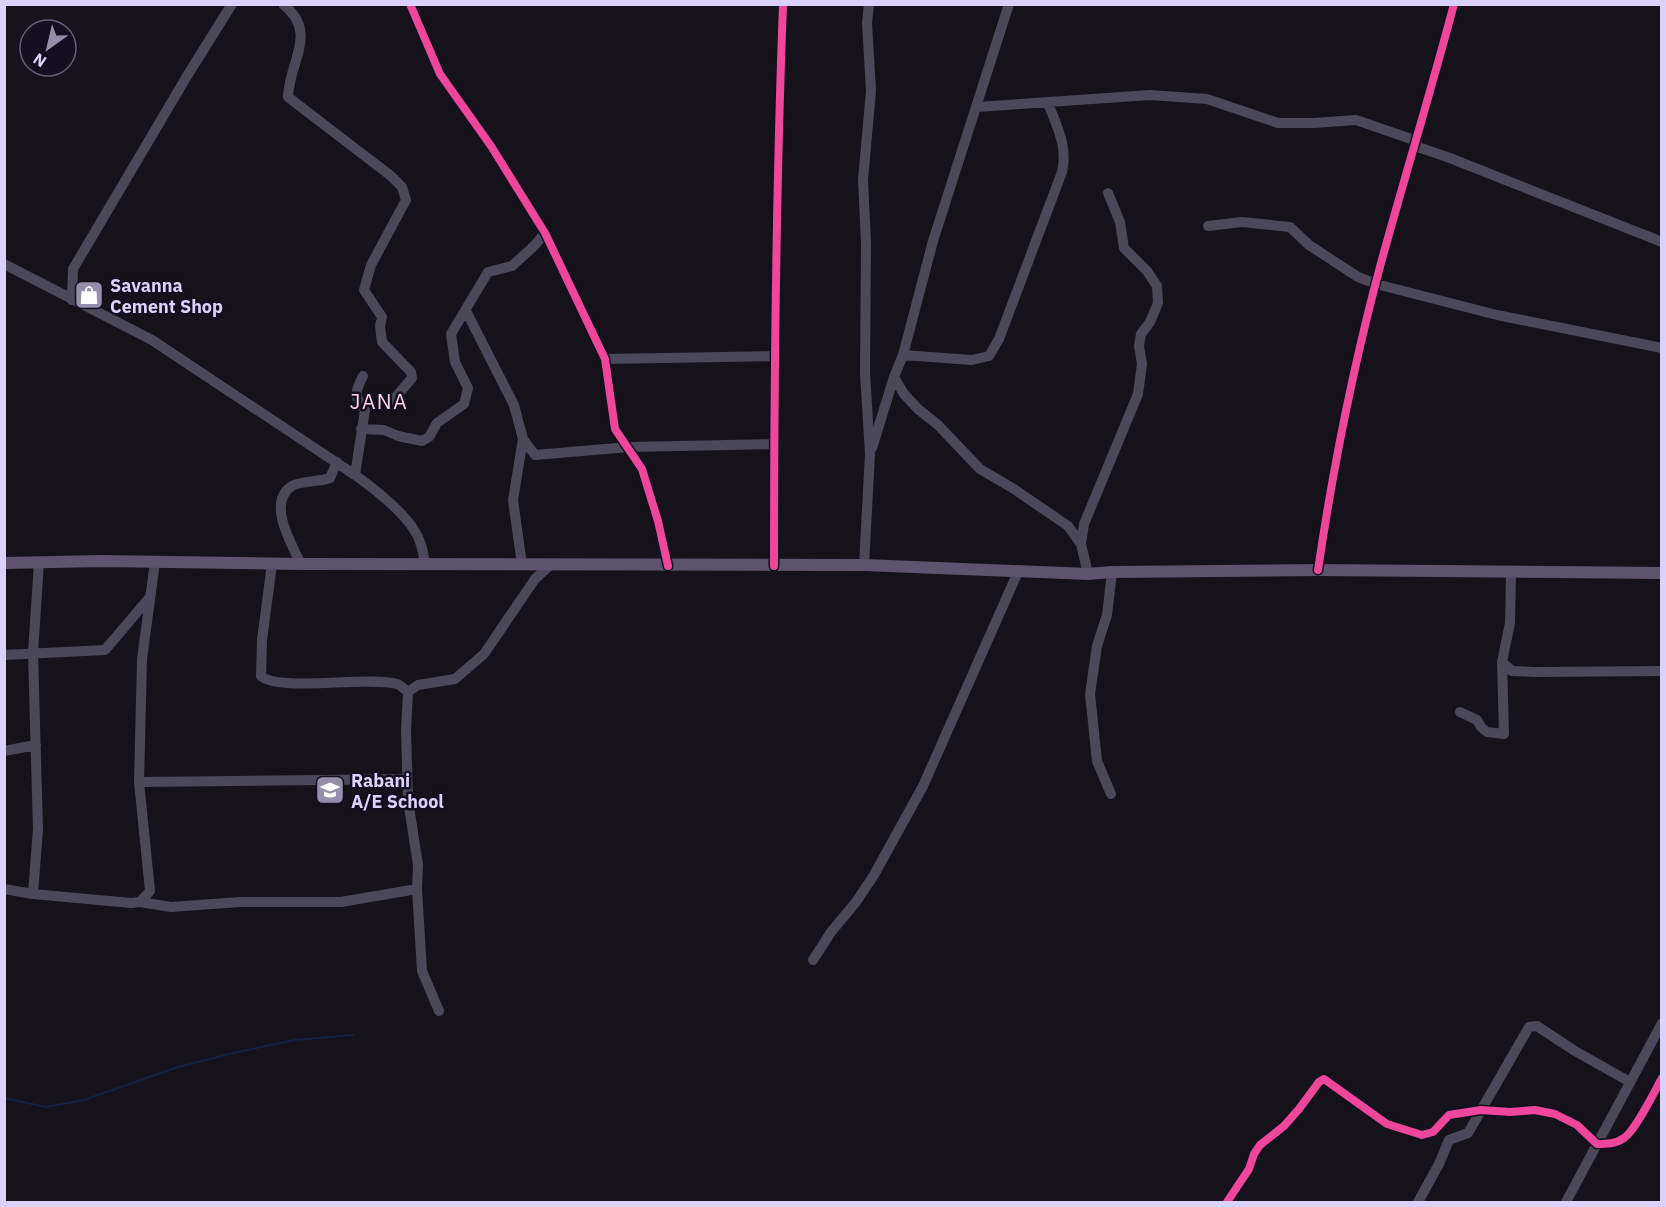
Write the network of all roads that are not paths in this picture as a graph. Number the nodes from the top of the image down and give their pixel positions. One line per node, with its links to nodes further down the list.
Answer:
1 (232, 4): 17 (street)
2 (283, 4): 25 (street)
3 (410, 4): 13 (street)
4 (783, 4): 21 (street)
5 (869, 4): 30 (street)
6 (1009, 4): 9 (street)
7 (1454, 4): 10 (street)
8 (1048, 103): 9 (street); 10 (street); 20 (street)
9 (976, 107): 20 (street)
10 (1416, 144): 14 (street); 16 (street)
11 (1108, 193): 33 (street)
12 (1208, 226): 16 (street)
13 (545, 233): 18 (street); 22 (street)
14 (1662, 242)
15 (4, 264): 17 (street)
16 (1376, 284): 19 (street); 45 (street)
17 (72, 300): 31 (street)
18 (466, 311): 26 (street); 27 (street)
19 (1662, 348)
20 (903, 355): 24 (street)
21 (774, 356): 22 (street); 28 (street)
22 (604, 359): 29 (street)
23 (363, 376): 26 (street)
24 (894, 377): 30 (street); 33 (street)
25 (389, 405)
26 (362, 429): 32 (street)
27 (523, 439): 29 (street); 40 (street)
28 (774, 444): 29 (street); 44 (street)
29 (628, 447): 43 (street)
30 (870, 454): 42 (street)
31 (338, 462): 32 (street); 38 (street)
32 (355, 475): 39 (street)
33 (1081, 544): 50 (street)
34 (39, 562): 35 (main road); 36 (main road); 52 (street)
35 (155, 562): 37 (main road); 51 (street)
36 (4, 563)
37 (272, 564): 38 (main road); 56 (street)
38 (302, 564): 39 (main road)
39 (425, 565): 40 (main road)
40 (522, 565): 41 (main road)
41 (550, 565): 43 (main road); 56 (street)
42 (864, 565): 44 (main road); 46 (main road)
43 (668, 566): 44 (main road)
44 (774, 566)
45 (1318, 570): 47 (main road); 48 (main road)
46 (1018, 572): 50 (main road); 67 (street)
47 (1112, 572): 50 (main road); 62 (street)
48 (1511, 573): 49 (main road); 54 (street)
49 (1662, 573)
50 (1088, 574)
51 (150, 597): 52 (street); 61 (street)
52 (33, 653): 53 (street); 58 (street)
53 (4, 655)
54 (1502, 663): 55 (street); 57 (street)
55 (1662, 671)
56 (408, 692): 60 (street)
57 (1460, 712)
58 (36, 745): 59 (street); 65 (street)
59 (4, 751)
60 (407, 779): 61 (street); 64 (street)
61 (139, 782): 66 (street)
62 (1111, 794)
63 (4, 889): 65 (street)
64 (417, 889): 66 (street); 68 (street)
65 (33, 894): 66 (street)
66 (140, 902)
67 (813, 960)
68 (438, 1011)
69 (1662, 1023): 71 (street)
70 (1662, 1078): 73 (street)
71 (1630, 1082): 72 (street); 73 (street)
72 (1481, 1110): 73 (street); 74 (street); 75 (street)
73 (1597, 1144): 76 (street)
74 (1227, 1203)
75 (1418, 1203)
76 (1566, 1203)

